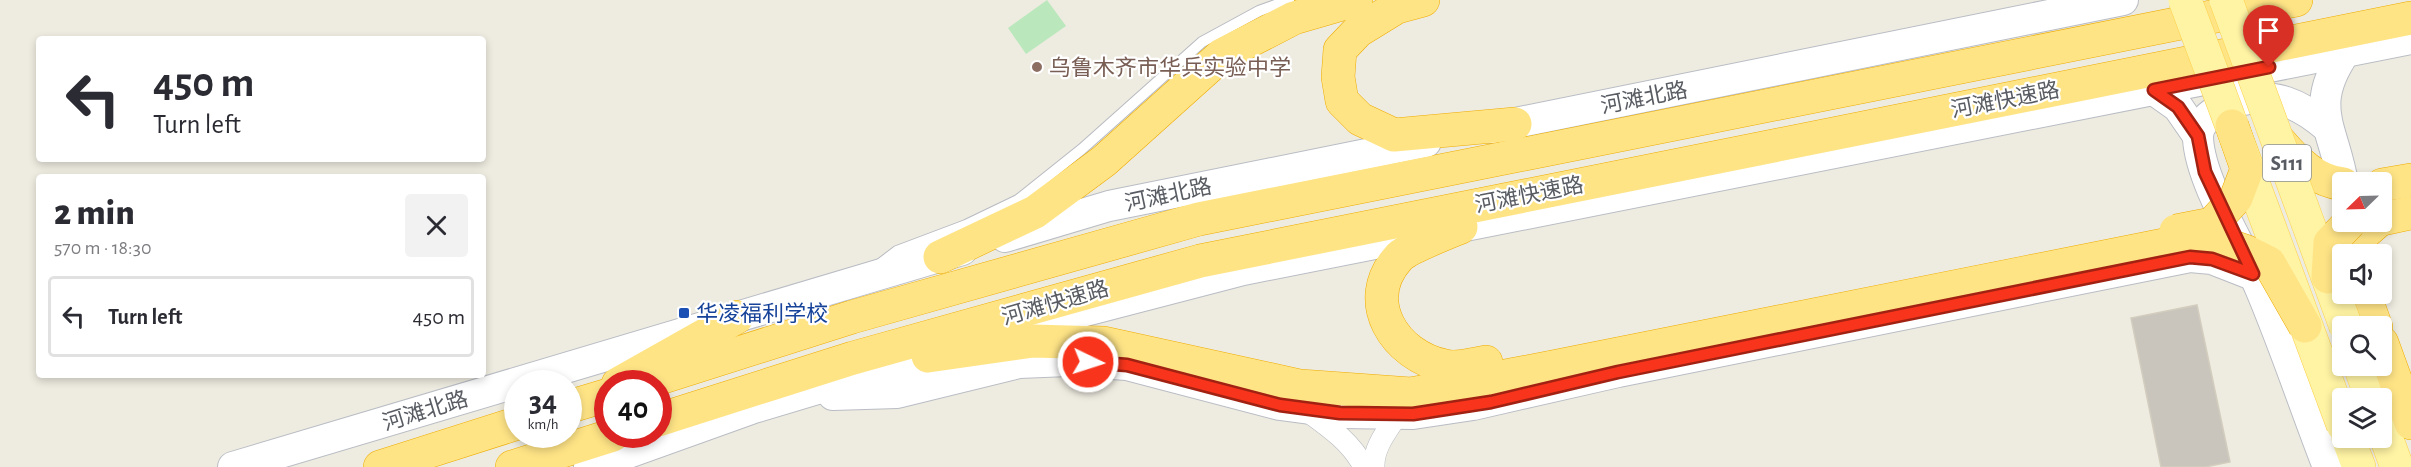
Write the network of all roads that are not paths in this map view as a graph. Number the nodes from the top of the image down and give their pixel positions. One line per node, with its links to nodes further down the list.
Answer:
1 (1289, 0): 31 (lane)
2 (1356, 0): 28 (highway)
3 (1423, 0): 12 (highway)
4 (2123, 0): 12 (street, 河滩北路)
5 (2185, 0): 15 (main road, S111, bridge)
6 (2226, 0): 16 (main road, S111, bridge)
7 (2296, 0): 39 (highway, 河滩快速路)
8 (2411, 18): 45 (highway, 河滩快速路)
9 (2411, 39): 10 (street)
10 (2345, 52): 11 (street); 13 (street)
11 (2154, 90): 14 (street); 25 (street)
12 (1515, 124): 28 (street, 河滩北路)
13 (2326, 126): 14 (street); 17 (street)
14 (2198, 136): 29 (street)
15 (2235, 137): 34 (main road, S111, bridge); 36 (highway, bridge)
16 (2280, 142): 19 (highway); 30 (main road, S111, bridge)
17 (2339, 172)
18 (2411, 180): 20 (highway)
19 (2332, 183)
20 (2392, 183)
21 (2411, 195): 22 (highway)
22 (2392, 199)
23 (2411, 213): 24 (highway)
24 (2392, 217)
25 (1461, 227): 35 (street); 36 (highway)
26 (2366, 232): 27 (highway)
27 (2352, 237): 30 (highway, bridge)
28 (940, 257): 31 (street, 河滩北路)
29 (2253, 274): 44 (street); 60 (street)
30 (2328, 278): 32 (main road, S111, bridge)
31 (855, 282): 33 (street, 河滩北路)
32 (2342, 316)
33 (737, 317): 37 (highway); 54 (street, 河滩北路)
34 (2305, 326): 36 (highway, bridge); 41 (main road, S111, bridge)
35 (928, 356): 36 (highway); 40 (street)
36 (1552, 358)
37 (643, 370)
38 (2392, 371): 46 (highway)
39 (672, 374)
40 (794, 396): 42 (street); 43 (street)
41 (2332, 396)
42 (754, 408): 48 (highway); 57 (street)
43 (1304, 409): 44 (street); 58 (street)
44 (1398, 414): 59 (street)
45 (672, 416)
46 (2411, 423)
47 (504, 427): 55 (highway)
48 (672, 427)
49 (594, 441): 53 (highway)
50 (594, 445): 53 (highway)
51 (2352, 448): 61 (main road)
52 (2390, 448): 62 (main road)
53 (551, 455): 56 (highway)
54 (233, 467)
55 (380, 467)
56 (512, 467)
57 (590, 467)
58 (1364, 467)
59 (1374, 467)
60 (2328, 467)
61 (2359, 467)
62 (2397, 467)

